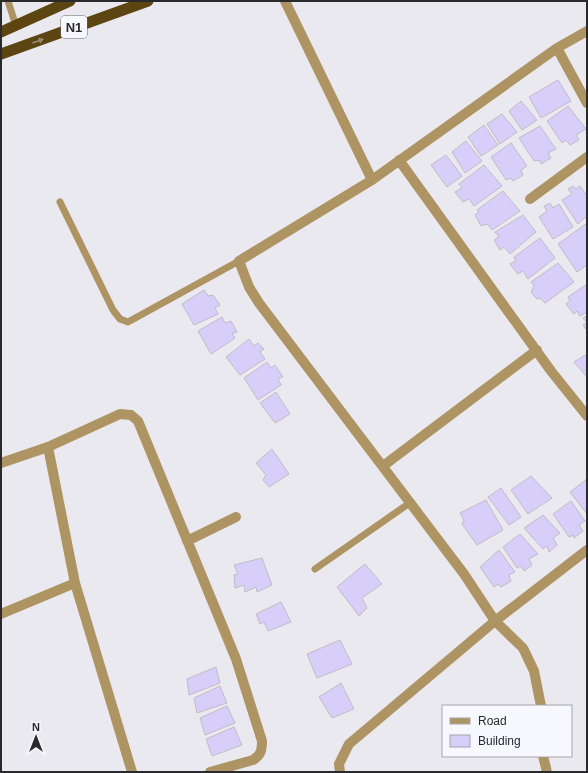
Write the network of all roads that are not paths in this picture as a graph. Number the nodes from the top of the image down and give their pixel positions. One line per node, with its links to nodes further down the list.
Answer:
1 (8, 1): 5 (lane)
2 (70, 1): 5 (highway, N1)
3 (148, 1): 9 (highway, N1, one-way to 3)
4 (287, 5): 13 (street)
5 (16, 26): 7 (highway, N1)
6 (587, 31): 8 (street)
7 (1, 32)
8 (557, 48): 10 (street); 12 (street)
9 (1, 54)
10 (587, 103)
11 (587, 157): 14 (street)
12 (399, 160): 13 (street); 17 (street)
13 (372, 180): 16 (street)
14 (530, 199)
15 (60, 202): 16 (lane)
16 (239, 261): 21 (street)
17 (537, 350): 18 (street); 21 (street)
18 (587, 416)
19 (48, 447): 20 (street); 24 (street); 27 (street)
20 (1, 463)
21 (383, 466): 22 (street)
22 (411, 502): 26 (lane); 29 (street)
23 (236, 517): 24 (street)
24 (187, 541): 33 (street)
25 (587, 550): 29 (street)
26 (315, 569)
27 (75, 583): 28 (street); 32 (street)
28 (1, 614)
29 (495, 621): 30 (street); 34 (street)
30 (541, 705)
31 (543, 757): 35 (street)
32 (132, 772)
33 (210, 772)
34 (340, 772)
35 (547, 772)

